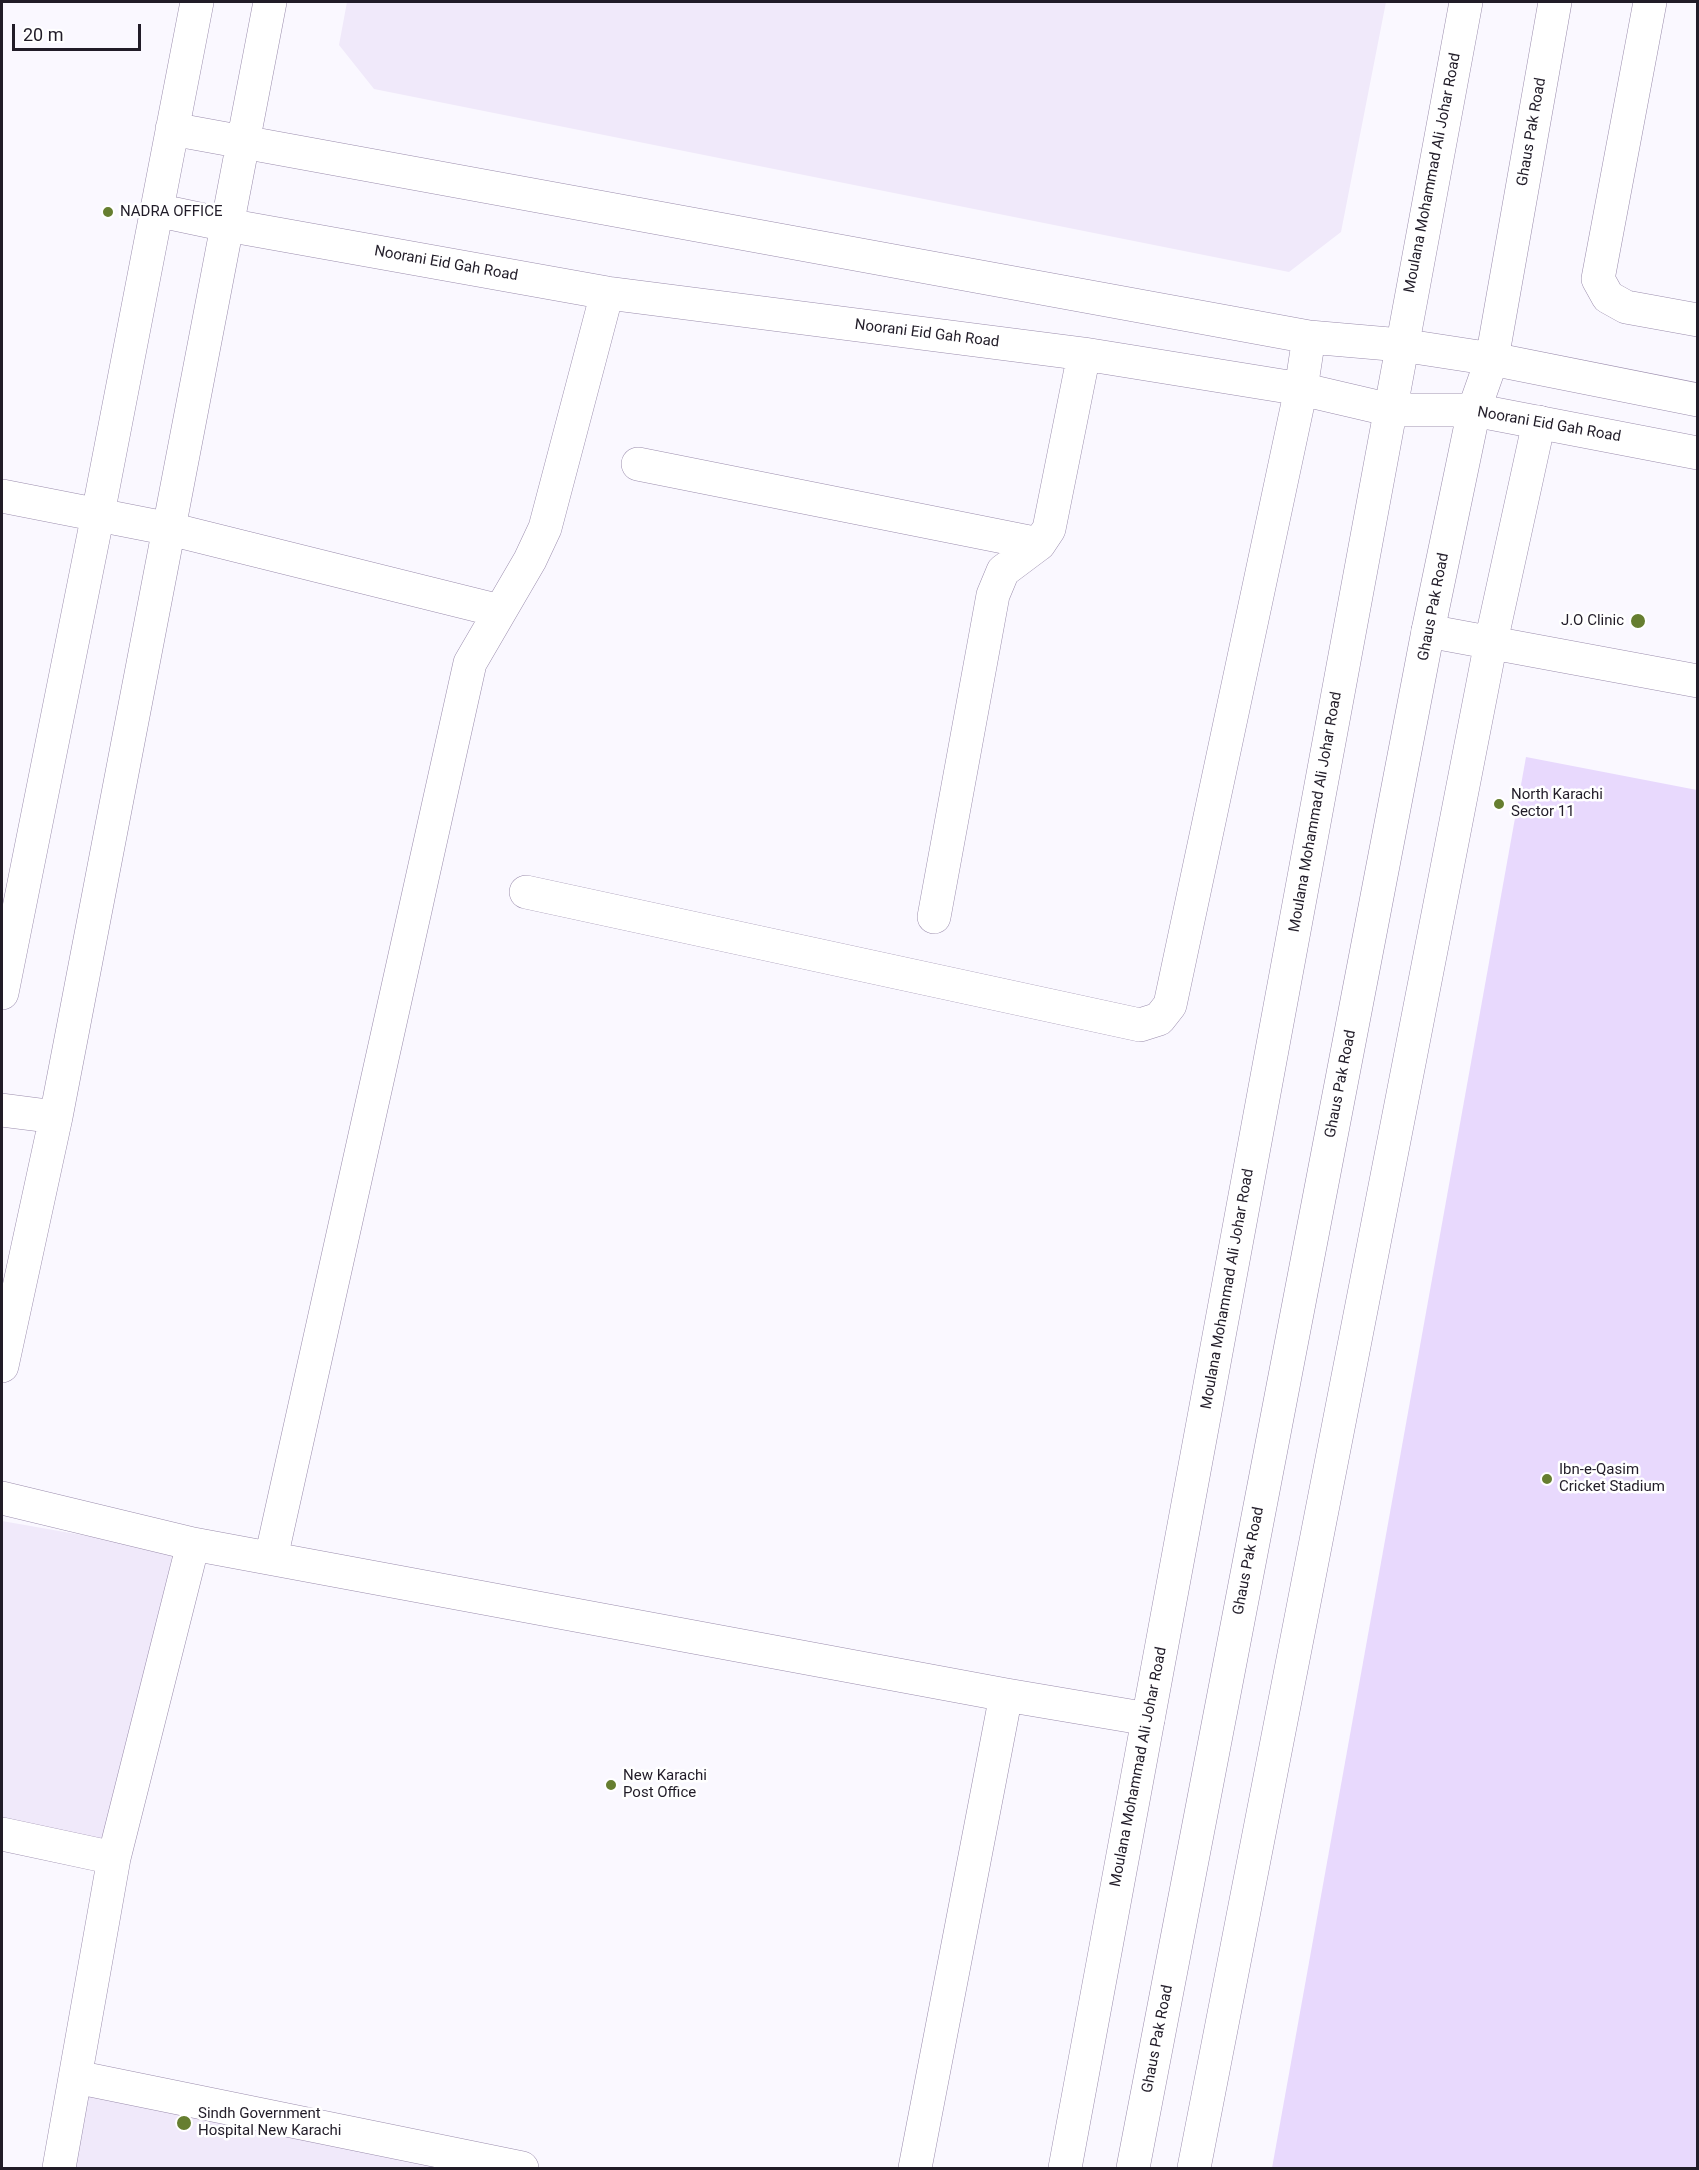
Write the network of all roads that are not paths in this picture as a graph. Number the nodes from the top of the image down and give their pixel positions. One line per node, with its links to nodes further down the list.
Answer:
1 (197, 2): 6 (street)
2 (270, 2): 7 (street)
3 (1466, 2): 13 (street, Moulana Mohammad Ali Johar Road)
4 (1556, 2): 15 (street, Ghaus Pak Road)
5 (1650, 2): 11 (street)
6 (172, 129): 7 (street); 8 (street)
7 (242, 143): 9 (street); 12 (street)
8 (156, 210): 9 (street, Noorani Eid Gah Road); 24 (street)
9 (226, 225): 10 (street, Noorani Eid Gah Road); 25 (street)
10 (608, 293): 14 (street, Noorani Eid Gah Road); 27 (street)
11 (1698, 320)
12 (1309, 337): 13 (street); 16 (street)
13 (1401, 345): 15 (street); 18 (street, Moulana Mohammad Ali Johar Road)
14 (1084, 354): 16 (street, Noorani Eid Gah Road); 26 (street)
15 (1491, 359): 17 (street); 19 (street, Ghaus Pak Road)
16 (1301, 389): 18 (street, Noorani Eid Gah Road); 31 (street)
17 (1698, 400)
18 (1390, 410): 19 (street, Noorani Eid Gah Road); 41 (street, Moulana Mohammad Ali Johar Road)
19 (1474, 410): 20 (street, Noorani Eid Gah Road); 28 (street, Ghaus Pak Road)
20 (1539, 422): 21 (street, Noorani Eid Gah Road); 29 (street)
21 (1698, 453)
22 (638, 464): 26 (street)
23 (2, 495): 24 (street)
24 (98, 514): 25 (street); 33 (street)
25 (170, 529): 27 (street); 35 (street)
26 (1040, 544): 32 (street)
27 (500, 611): 39 (street)
28 (1428, 631): 29 (street); 49 (street, Ghaus Pak Road)
29 (1491, 642): 30 (street); 50 (street)
30 (1698, 681)
31 (526, 892)
32 (934, 917)
33 (2, 993)
34 (2, 1110): 35 (street)
35 (56, 1117): 36 (street)
36 (2, 1366)
37 (2, 1498): 38 (street)
38 (193, 1544): 39 (street); 43 (street)
39 (270, 1558): 40 (street)
40 (1006, 1695): 41 (street); 47 (street)
41 (1148, 1719): 48 (street, Moulana Mohammad Ali Johar Road)
42 (2, 1834): 43 (street)
43 (114, 1858): 44 (street)
44 (76, 2077): 45 (street); 46 (street)
45 (59, 2169)
46 (522, 2169)
47 (915, 2169)
48 (1065, 2169)
49 (1132, 2169)
50 (1194, 2169)

